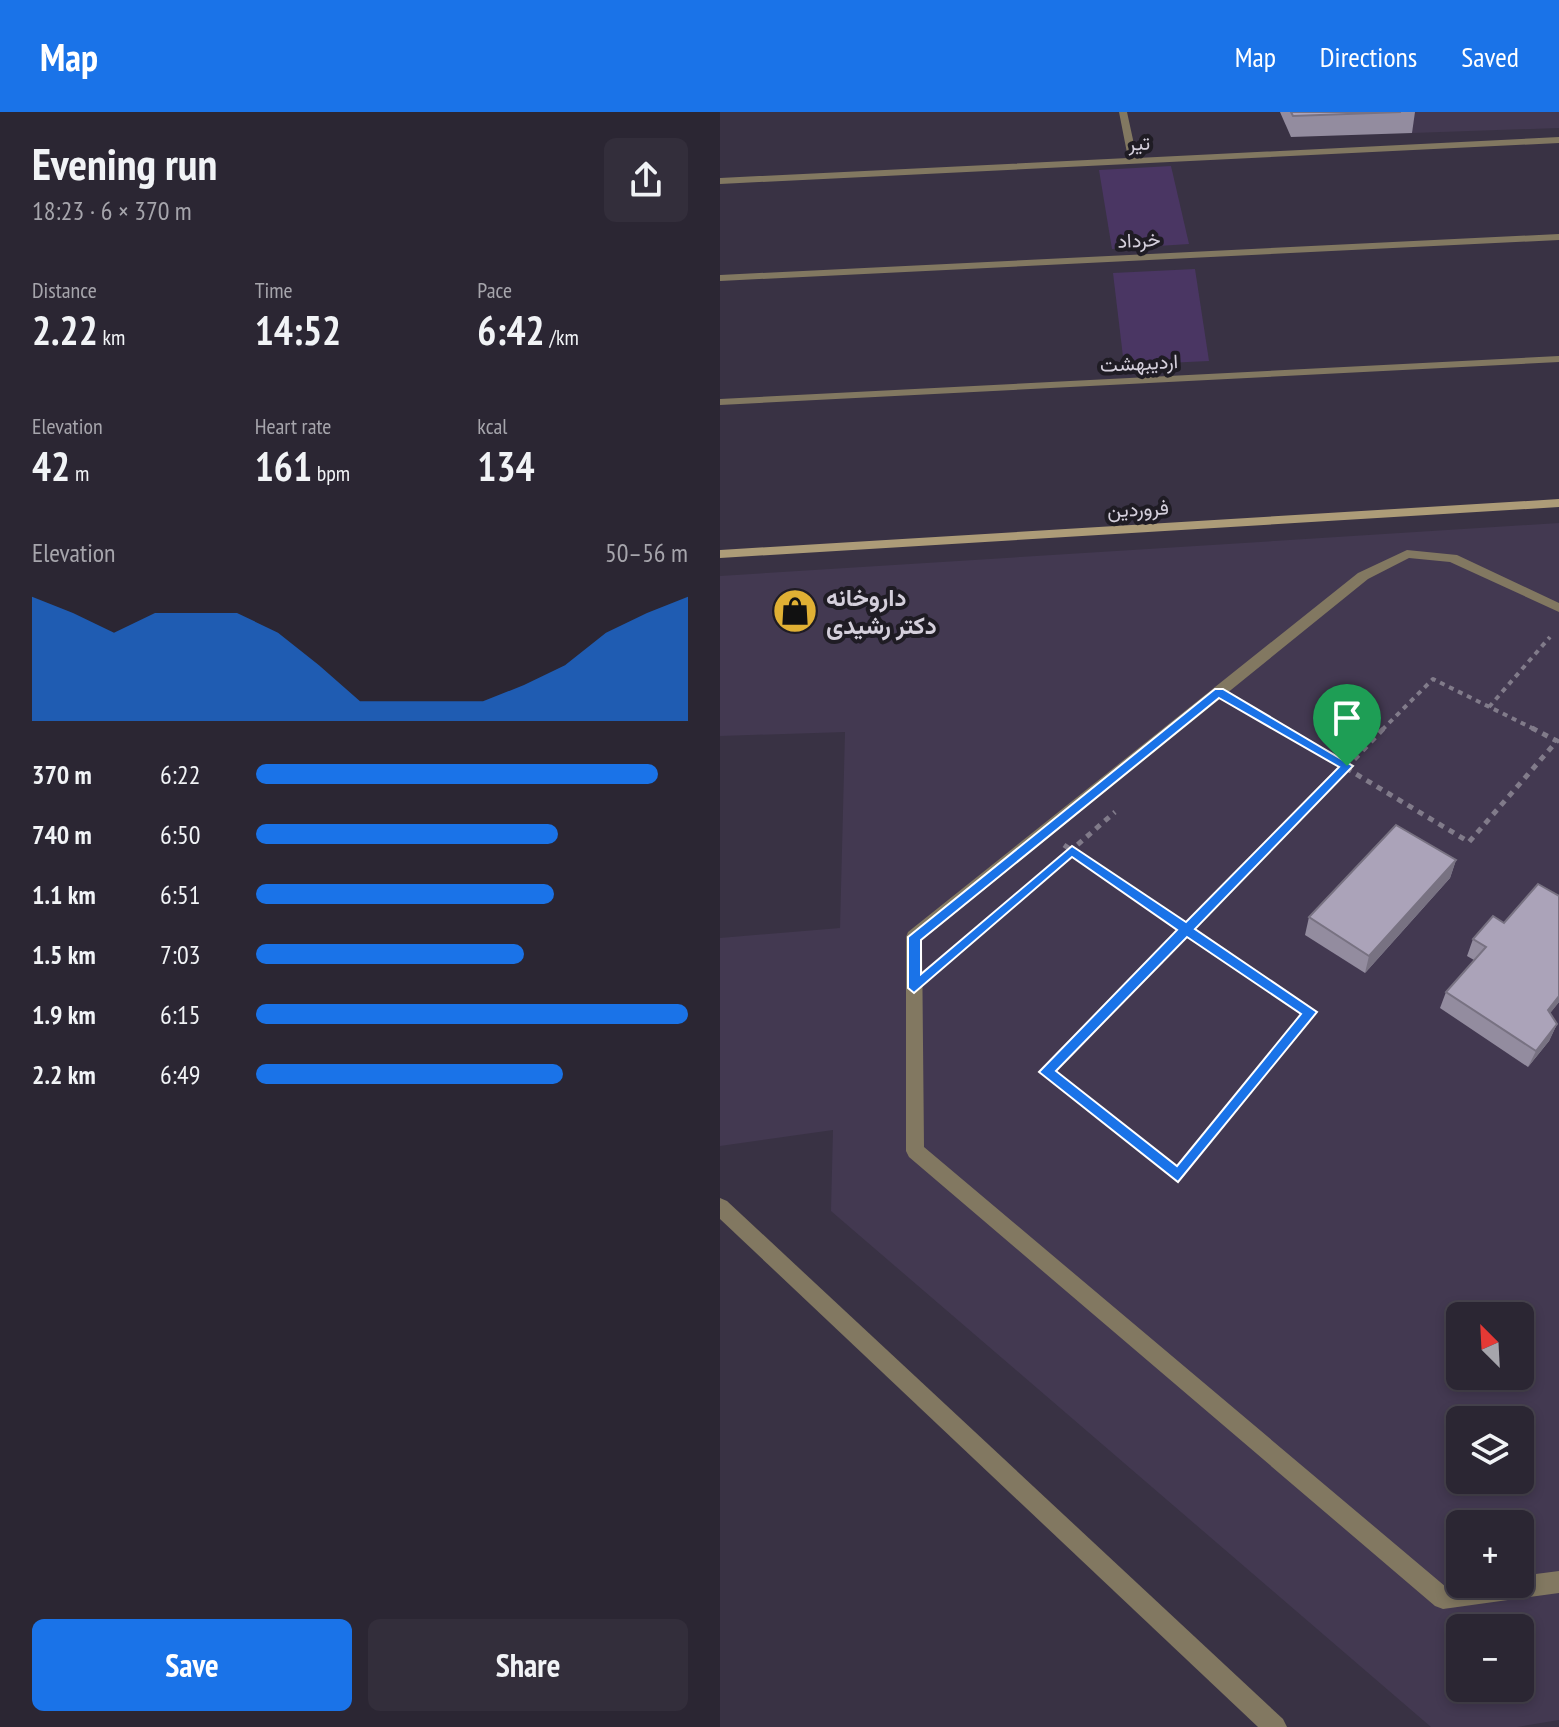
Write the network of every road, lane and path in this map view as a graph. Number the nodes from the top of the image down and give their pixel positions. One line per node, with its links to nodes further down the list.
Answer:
1 (1123, 112): 3 (street)
2 (1559, 140): 3 (street, تیر)
3 (1133, 161): 4 (street, تیر)
4 (720, 181)
5 (1559, 237): 6 (street, خرداد)
6 (720, 278)
7 (1559, 359): 8 (street, اردیبهشت)
8 (720, 402)
9 (1559, 503): 10 (street, فروردین)
10 (720, 554)
11 (1559, 608): 13 (street)
12 (1550, 637): 15 (path)
13 (1219, 692): 14 (path); 19 (street)
14 (1239, 704): 16 (path); 17 (path)
15 (1489, 707): 17 (path); 17 (path)
16 (1227, 714)
17 (1347, 766): 21 (path)
18 (1120, 808): 20 (path)
19 (1045, 832): 20 (path); 22 (street)
20 (1072, 850): 21 (path); 22 (path)
21 (1186, 930): 21 (path)
22 (914, 988): 24 (street)
23 (720, 1207): 25 (street)
24 (1559, 1582)
25 (1275, 1727)

